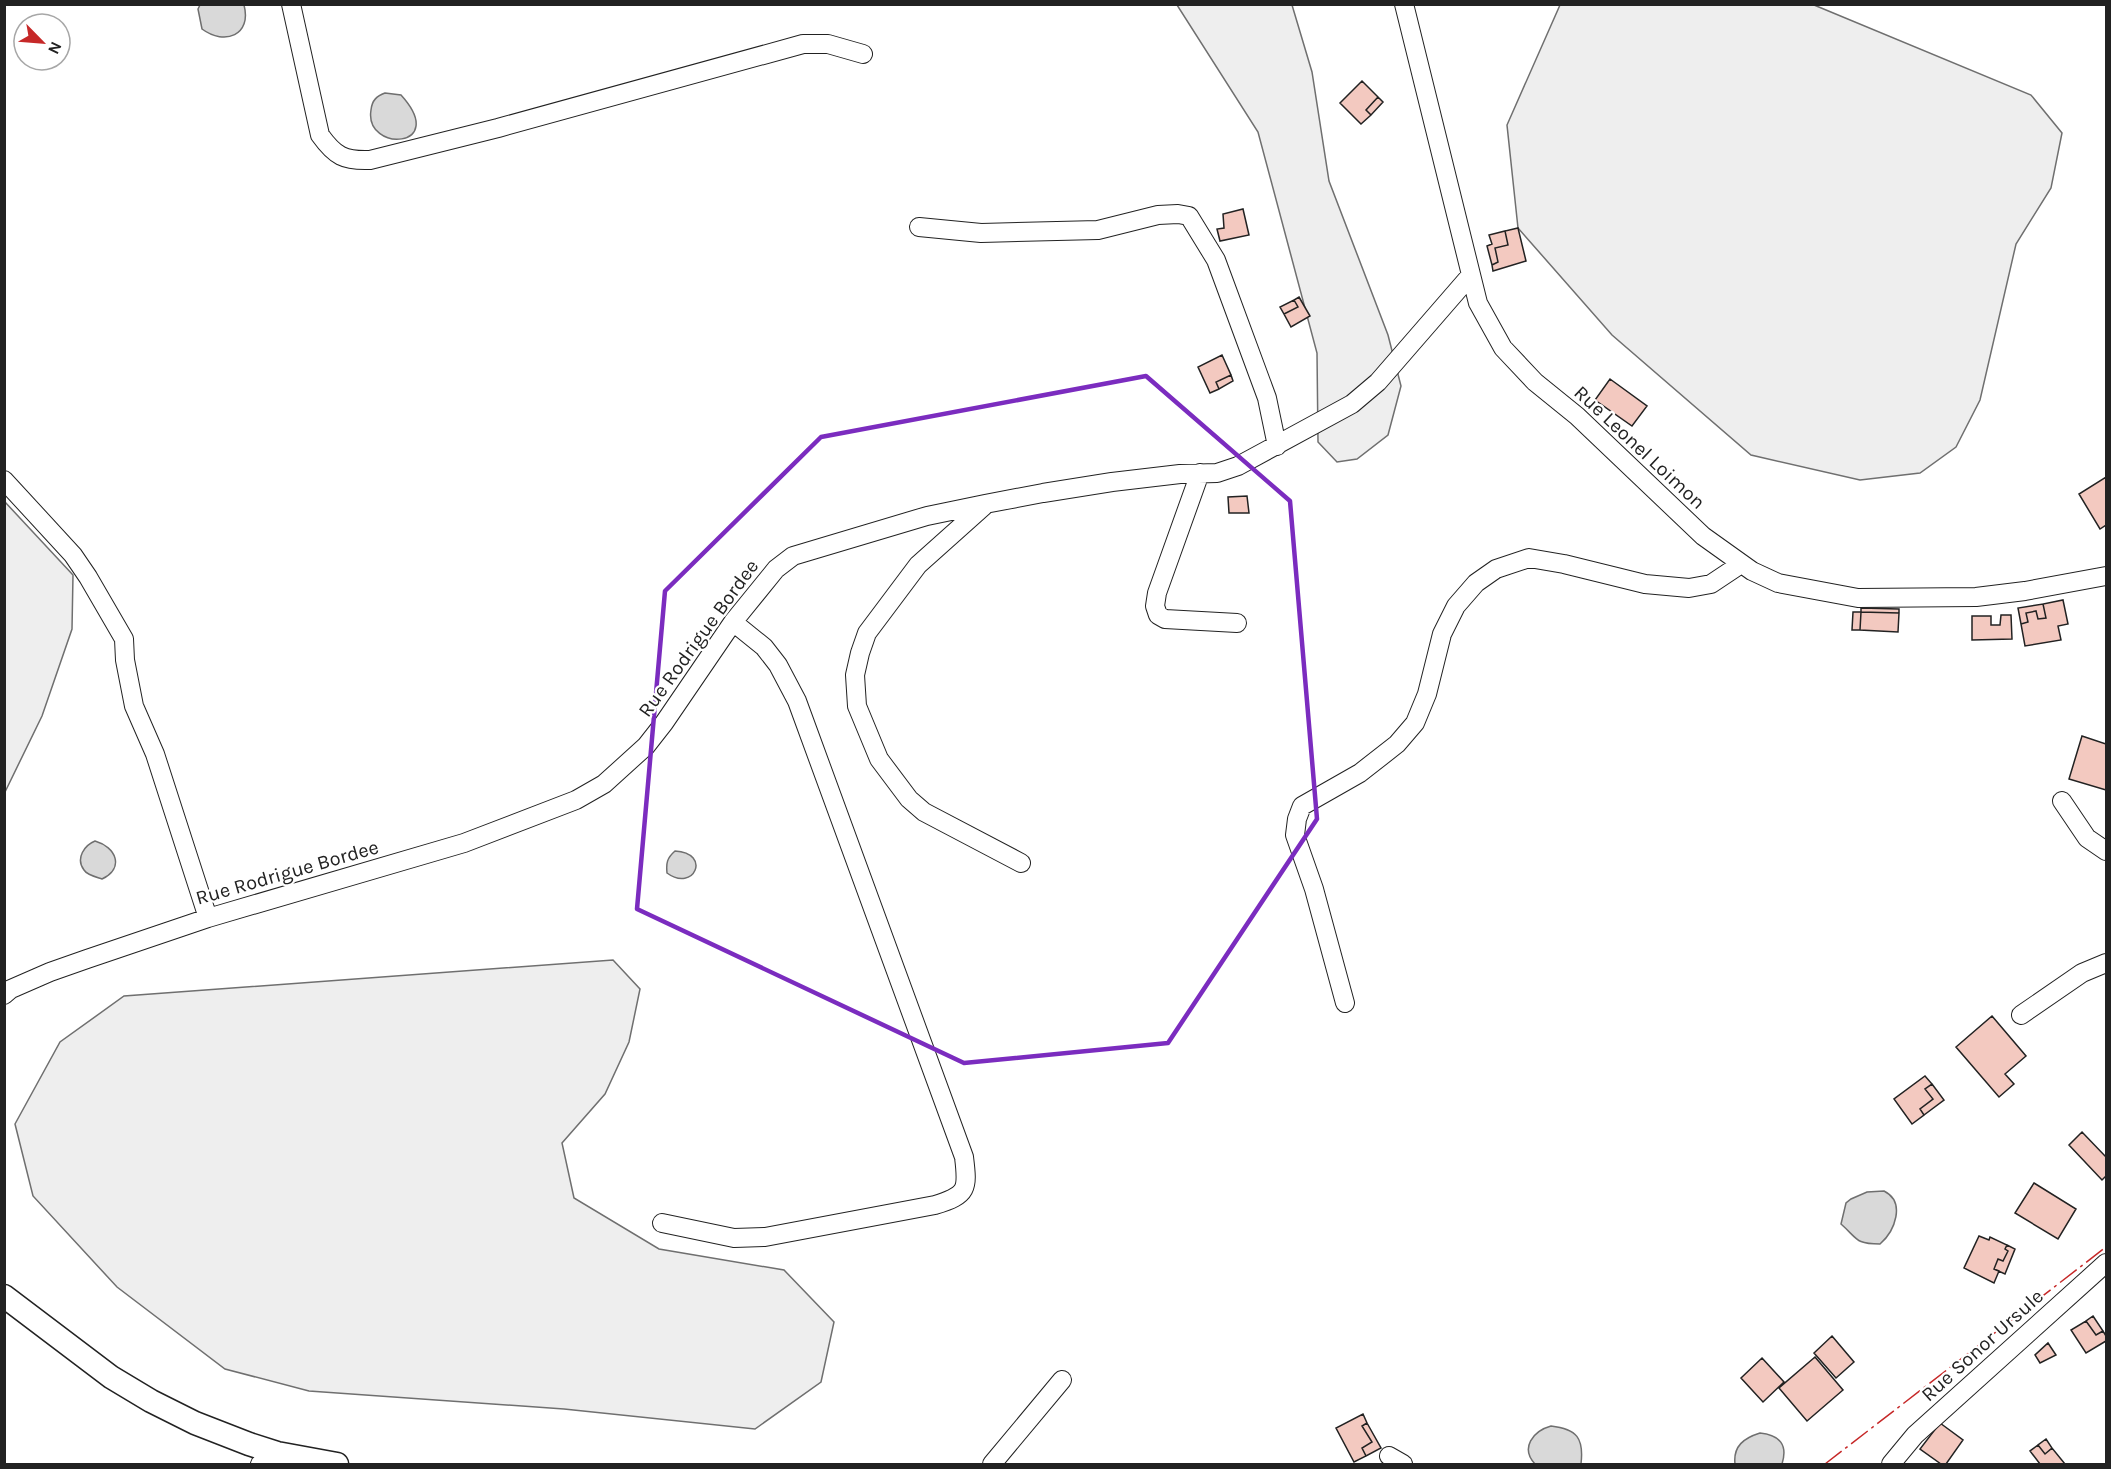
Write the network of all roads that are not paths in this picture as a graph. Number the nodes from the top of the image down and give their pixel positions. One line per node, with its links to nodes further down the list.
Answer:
1 (291, 4): 3 (street)
2 (1404, 4): 5 (street, Rue Leonel Loimon)
3 (862, 54)
4 (919, 227): 6 (street)
5 (1470, 276): 6 (street, Rue Rodrigue Bordee); 10 (street, Rue Leonel Loimon)
6 (1277, 446): 7 (street, Rue Rodrigue Bordee)
7 (1200, 473): 9 (street, Rue Rodrigue Bordee); 13 (street)
8 (4, 480): 17 (street)
9 (985, 504): 12 (street, Rue Rodrigue Bordee); 16 (street)
10 (1741, 564): 11 (street, Rue Leonel Loimon); 20 (street)
11 (2106, 576)
12 (733, 622): 17 (street, Rue Rodrigue Bordee); 22 (street)
13 (1237, 623)
14 (2062, 801): 15 (street)
15 (2106, 851)
16 (1021, 863)
17 (208, 918): 19 (street, Rue Rodrigue Bordee)
18 (2106, 963): 21 (street)
19 (4, 995)
20 (1345, 1003)
21 (2021, 1014)
22 (662, 1223)
23 (2106, 1263): 29 (street, Rue Sonor Ursule)
24 (4, 1296): 26 (street)
25 (1062, 1380): 28 (street)
26 (268, 1459): 27 (street)
27 (337, 1464)
28 (992, 1464)
29 (1891, 1464)

